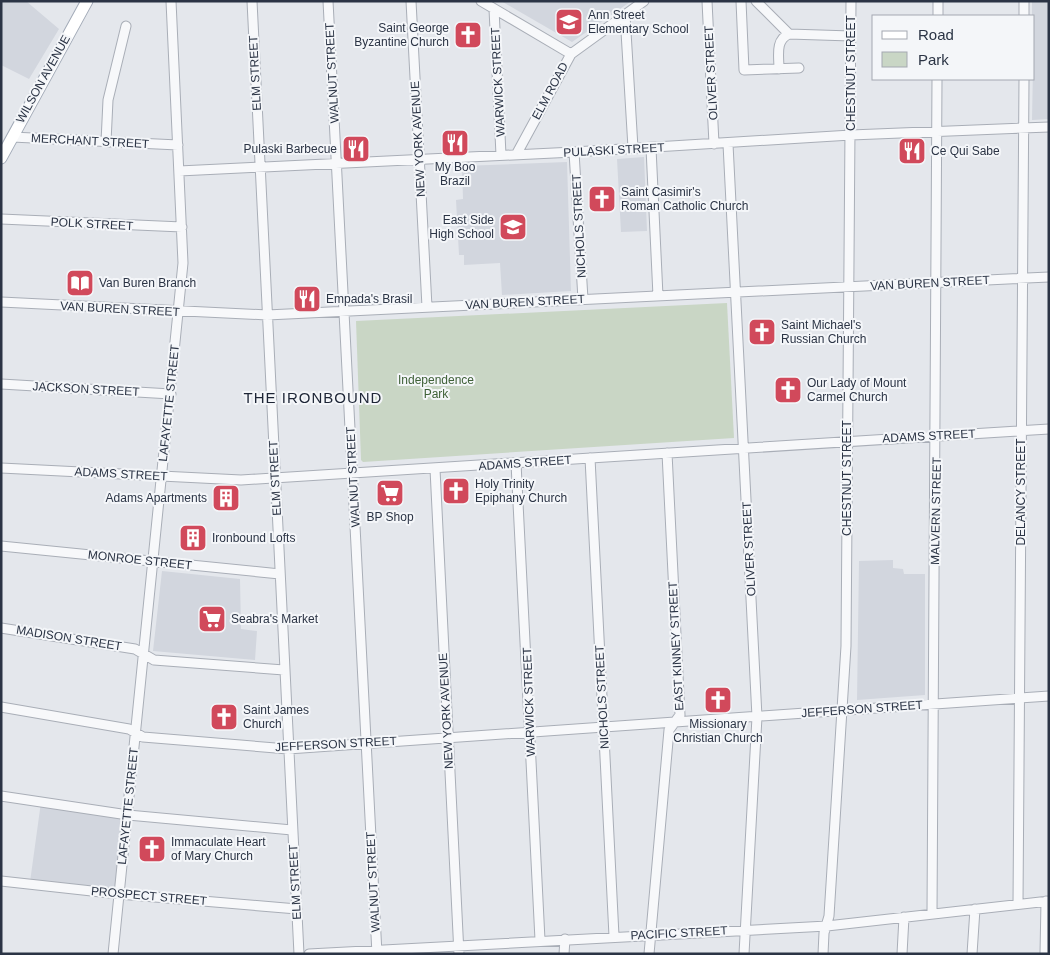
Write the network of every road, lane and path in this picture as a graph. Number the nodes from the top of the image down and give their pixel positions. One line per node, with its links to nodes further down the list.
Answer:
1 (87, 1): 30 (main road, WILSON AVENUE)
2 (171, 1): 34 (street, LAFAYETTE STREET)
3 (252, 1): 43 (street, ELM STREET)
4 (328, 1): 42 (street, WALNUT STREET)
5 (411, 1): 41 (street, NEW YORK AVENUE)
6 (481, 1): 14 (street)
7 (644, 1): 15 (street, ELM ROAD)
8 (707, 1): 32 (street, OLIVER STREET)
9 (741, 1): 23 (street)
10 (756, 1): 19 (street)
11 (851, 1): 20 (street, CHESTNUT STREET)
12 (938, 1): 16 (street)
13 (1024, 1): 17 (street)
14 (494, 9): 21 (street); 38 (street, WARWICK STREET)
15 (625, 15): 21 (street, ELM ROAD); 35 (street)
16 (938, 15)
17 (1024, 15)
18 (126, 26): 31 (street)
19 (789, 34): 20 (street); 23 (street)
20 (851, 36): 29 (street, CHESTNUT STREET)
21 (571, 54): 39 (street, ELM ROAD)
22 (799, 68): 23 (street)
23 (779, 69)
24 (937, 80): 28 (street, MALVERN STREET)
25 (1024, 80): 27 (street, DELANCY STREET)
26 (1049, 127): 27 (street, PULASKI STREET)
27 (1023, 129): 28 (street, PULASKI STREET); 48 (street, DELANCY STREET)
28 (937, 131): 29 (street, PULASKI STREET); 49 (street, MALVERN STREET)
29 (851, 135): 33 (street, PULASKI STREET); 50 (street, CHESTNUT STREET)
30 (6, 137): 31 (street, MERCHANT STREET); 40 (main road, WILSON AVENUE)
31 (106, 142): 34 (street, MERCHANT STREET)
32 (714, 144): 33 (street, PULASKI STREET); 36 (street, PULASKI STREET)
33 (728, 144): 51 (street, OLIVER STREET)
34 (178, 145): 44 (street, LAFAYETTE STREET)
35 (633, 148): 36 (street, PULASKI STREET); 37 (street, PULASKI STREET)
36 (651, 148): 52 (street)
37 (574, 152): 39 (street, PULASKI STREET); 53 (street, NICHOLS STREET)
38 (501, 155): 39 (street, PULASKI STREET); 41 (street, PULASKI STREET)
39 (516, 155)
40 (1, 158)
41 (419, 159): 42 (street, PULASKI STREET); 55 (street, NEW YORK AVENUE)
42 (337, 163): 43 (street, PULASKI STREET); 57 (street, WALNUT STREET)
43 (260, 167): 44 (street, PULASKI STREET); 58 (street, ELM STREET)
44 (179, 171): 46 (street, LAFAYETTE STREET)
45 (1, 220): 46 (street, POLK STREET)
46 (182, 227): 56 (street, LAFAYETTE STREET)
47 (1049, 277): 48 (street, VAN BUREN STREET)
48 (1023, 278): 49 (street, VAN BUREN STREET); 62 (street, DELANCY STREET)
49 (937, 282): 50 (street, VAN BUREN STREET); 63 (street, MALVERN STREET)
50 (849, 287): 51 (street, VAN BUREN STREET); 64 (street, CHESTNUT STREET)
51 (735, 292): 52 (street, VAN BUREN STREET); 65 (street, OLIVER STREET)
52 (658, 296): 53 (street, VAN BUREN STREET)
53 (583, 299): 55 (street, VAN BUREN STREET)
54 (1, 302): 56 (street, VAN BUREN STREET)
55 (426, 307): 57 (street, VAN BUREN STREET)
56 (179, 312): 58 (street, VAN BUREN STREET); 60 (street, LAFAYETTE STREET)
57 (344, 312): 58 (street, VAN BUREN STREET); 71 (street, WALNUT STREET)
58 (267, 315): 73 (street, ELM STREET)
59 (1, 384): 60 (street, JACKSON STREET)
60 (170, 394): 72 (street, LAFAYETTE STREET)
61 (1049, 429): 62 (street, ADAMS STREET)
62 (1022, 430): 63 (street, ADAMS STREET); 81 (street, DELANCY STREET)
63 (936, 435): 64 (street, ADAMS STREET); 82 (street, MALVERN STREET)
64 (847, 441): 65 (street, ADAMS STREET); 84 (street, CHESTNUT STREET)
65 (744, 447): 66 (street, ADAMS STREET); 85 (street, OLIVER STREET)
66 (667, 453): 67 (street, ADAMS STREET); 86 (street, EAST KINNEY STREET)
67 (590, 458): 68 (street, ADAMS STREET); 87 (street, NICHOLS STREET)
68 (516, 463): 70 (street, ADAMS STREET); 88 (street, WARWICK STREET)
69 (1, 468): 72 (street, ADAMS STREET)
70 (434, 468): 71 (street, ADAMS STREET); 90 (street, NEW YORK AVENUE)
71 (352, 473): 73 (street, ADAMS STREET); 91 (street, WALNUT STREET)
72 (162, 476): 73 (street, ADAMS STREET); 75 (street, LAFAYETTE STREET)
73 (275, 478): 76 (street, ELM STREET)
74 (1, 546): 75 (street, MONROE STREET)
75 (153, 561): 76 (street, MONROE STREET); 78 (street, LAFAYETTE STREET)
76 (280, 574): 79 (street, ELM STREET)
77 (1, 628): 78 (street, MADISON STREET)
78 (144, 654): 79 (street, MADISON STREET); 89 (street, LAFAYETTE STREET)
79 (284, 670): 92 (street, ELM STREET)
80 (1049, 696): 81 (street, JEFFERSON STREET)
81 (1020, 698): 82 (street, JEFFERSON STREET); 99 (street, DELANCY STREET)
82 (934, 704): 84 (street, JEFFERSON STREET); 102 (street, MALVERN STREET)
83 (1, 707): 89 (street, JEFFERSON STREET)
84 (842, 712): 85 (street, JEFFERSON STREET); 104 (street, CHESTNUT STREET)
85 (757, 717): 86 (street, JEFFERSON STREET); 105 (street, OLIVER STREET)
86 (675, 722): 87 (street, JEFFERSON STREET); 106 (street, EAST KINNEY STREET)
87 (604, 728): 88 (street, JEFFERSON STREET); 107 (street, NICHOLS STREET)
88 (530, 732): 90 (street, JEFFERSON STREET); 109 (street, WARWICK STREET)
89 (135, 733): 92 (street, JEFFERSON STREET); 94 (street, LAFAYETTE STREET)
90 (448, 738): 91 (street, JEFFERSON STREET); 110 (street, NEW YORK AVENUE)
91 (366, 743): 92 (street, JEFFERSON STREET); 111 (street, WALNUT STREET)
92 (288, 749): 95 (street, ELM STREET)
93 (1, 796): 94 (street)
94 (128, 815): 95 (street); 97 (street, LAFAYETTE STREET)
95 (292, 830): 100 (street, ELM STREET)
96 (1, 881): 97 (street, PROSPECT STREET)
97 (119, 894): 100 (street, PROSPECT STREET); 112 (street, LAFAYETTE STREET)
98 (1048, 901): 99 (street, PACIFIC STREET); 121 (street)
99 (1018, 904): 101 (street, PACIFIC STREET)
100 (297, 909): 113 (street, ELM STREET)
101 (975, 909): 102 (street, PACIFIC STREET); 120 (street)
102 (932, 914): 103 (street, PACIFIC STREET)
103 (904, 917): 104 (street, PACIFIC STREET); 119 (street)
104 (826, 926): 105 (street, PACIFIC STREET); 118 (street, CHESTNUT STREET)
105 (746, 929): 106 (street, PACIFIC STREET); 117 (street, OLIVER STREET)
106 (651, 935): 107 (street, PACIFIC STREET); 116 (street, EAST KINNEY STREET)
107 (614, 936): 108 (street, PACIFIC STREET)
108 (565, 939): 109 (street, PACIFIC STREET); 115 (street)
109 (540, 940): 110 (street, PACIFIC STREET)
110 (458, 949): 111 (street, PACIFIC STREET)
111 (377, 952): 114 (street, PACIFIC STREET)
112 (113, 954)
113 (299, 954)
114 (309, 954)
115 (564, 954)
116 (649, 954)
117 (744, 954)
118 (823, 954)
119 (902, 954)
120 (972, 954)
121 (1045, 954)

